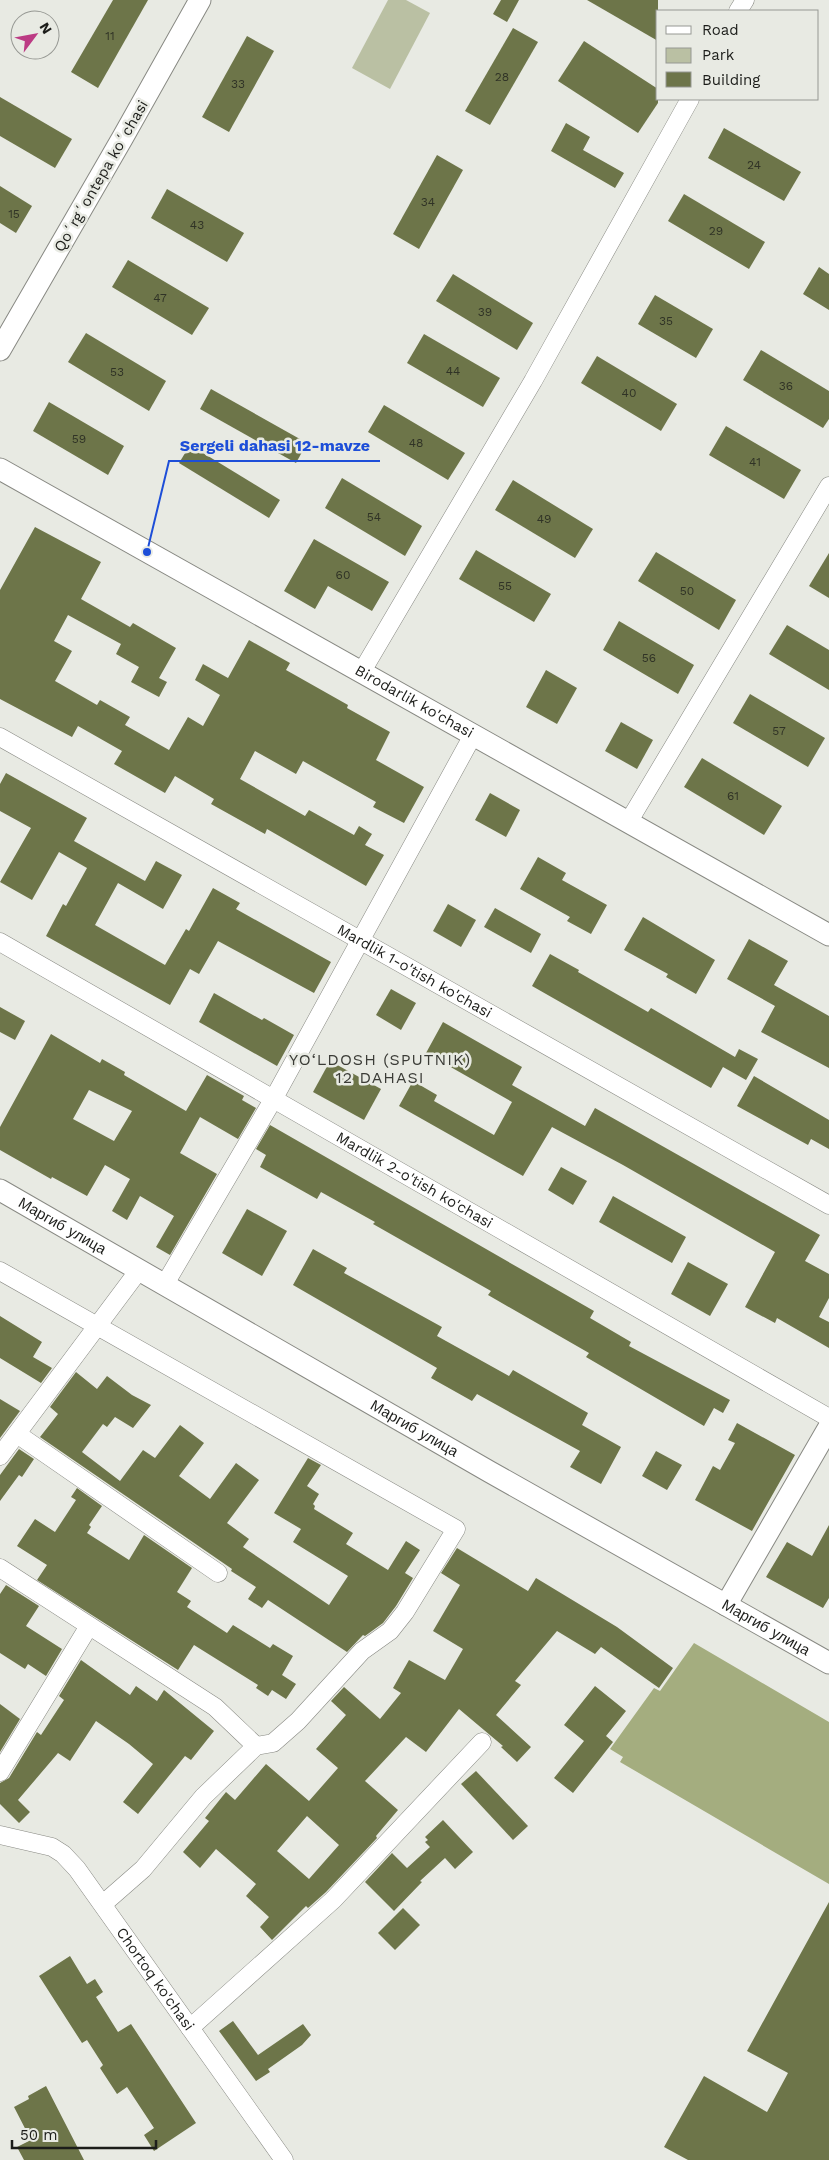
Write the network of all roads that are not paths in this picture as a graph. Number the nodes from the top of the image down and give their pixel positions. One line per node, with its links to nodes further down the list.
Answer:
1 (200, 0): 3 (street, Qoʻrgʻontepa koʻchasi)
2 (689, 100): 6 (street)
3 (0, 350)
4 (0, 468): 6 (street, Birodarlik ko'chasi)
5 (829, 486): 9 (street)
6 (362, 674): 7 (street, Birodarlik ko'chasi)
7 (473, 735): 9 (street, Birodarlik ko'chasi); 11 (street)
8 (0, 738): 11 (street, Mardlik 1-o'tish ko'chasi)
9 (630, 821): 10 (street, Birodarlik ko'chasi)
10 (829, 936)
11 (362, 941): 13 (street); 15 (street, Mardlik 1-o'tish ko'chasi)
12 (0, 942): 13 (street, Mardlik 2-o'tish ko'chasi)
13 (274, 1098): 18 (street); 20 (street, Mardlik 2-o'tish ko'chasi)
14 (0, 1190): 16 (street, Маргиб улица)
15 (829, 1205)
16 (139, 1270): 18 (street, Маргиб улица); 19 (street)
17 (0, 1272): 19 (street)
18 (165, 1284): 26 (street, Маргиб улица)
19 (96, 1328): 22 (street); 30 (street)
20 (829, 1418)
21 (829, 1427): 26 (street)
22 (17, 1434): 23 (street); 25 (street)
23 (0, 1456)
24 (0, 1568): 27 (street)
25 (218, 1573)
26 (726, 1604): 28 (street, Маргиб улица)
27 (89, 1626): 30 (street); 31 (street)
28 (829, 1663)
29 (482, 1742): 34 (street)
30 (256, 1746): 33 (street)
31 (0, 1772)
32 (0, 1835): 33 (street, Chortoq ko'chasi)
33 (102, 1904): 34 (street, Chortoq ko'chasi)
34 (190, 2028): 35 (street, Chortoq ko'chasi)
35 (284, 2160)

